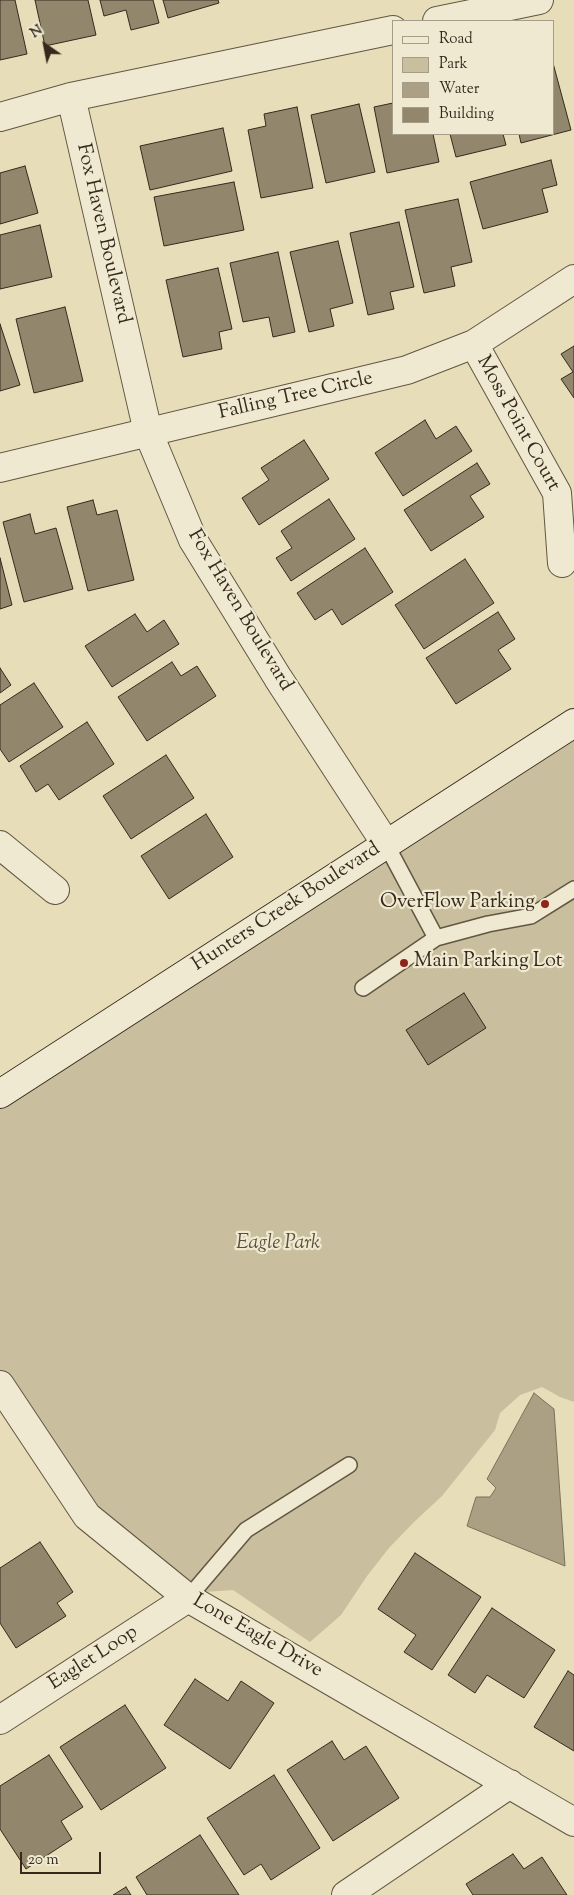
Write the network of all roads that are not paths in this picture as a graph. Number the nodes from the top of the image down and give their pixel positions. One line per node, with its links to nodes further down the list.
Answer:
1 (539, 0): 2 (street)
2 (442, 20)
3 (392, 30): 4 (street)
4 (71, 97): 5 (street); 8 (street, Fox Haven Boulevard)
5 (0, 117)
6 (574, 279): 7 (street, Falling Tree Circle)
7 (474, 344): 8 (street, Falling Tree Circle); 10 (street, Moss Point Court)
8 (148, 432): 9 (street, Falling Tree Circle); 12 (street, Fox Haven Boulevard)
9 (0, 468)
10 (562, 564)
11 (574, 723): 12 (street, Hunters Creek Boulevard)
12 (386, 844): 16 (lane); 18 (street, Hunters Creek Boulevard)
13 (0, 845): 14 (street)
14 (55, 890)
15 (574, 890): 16 (lane)
16 (436, 938): 17 (lane)
17 (363, 988)
18 (0, 1094)
19 (0, 1385): 21 (street, Lone Eagle Drive)
20 (349, 1465): 21 (lane)
21 (188, 1598): 22 (street, Eaglet Loop); 23 (street, Lone Eagle Drive)
22 (0, 1720)
23 (510, 1784): 24 (street, Lone Eagle Drive); 25 (street)
24 (574, 1822)
25 (346, 1895)

